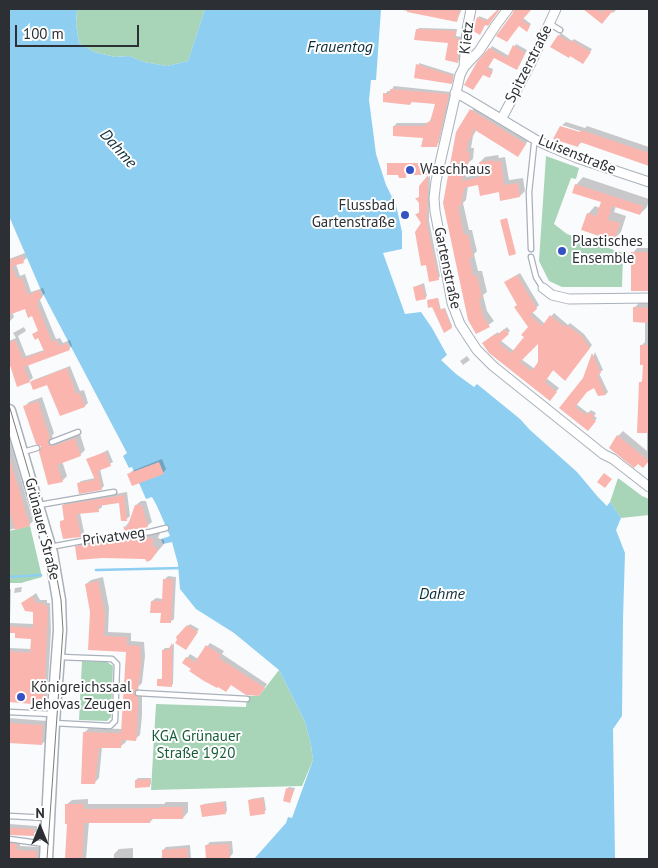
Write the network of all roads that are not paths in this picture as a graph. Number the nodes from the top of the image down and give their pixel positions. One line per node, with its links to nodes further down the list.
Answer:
1 (472, 9): 6 (street, Kietz)
2 (508, 9): 6 (street, Gartenstraße)
3 (556, 9): 4 (street, Spitzerstraße)
4 (550, 24): 5 (lane); 8 (street, Spitzerstraße)
5 (560, 30)
6 (464, 66): 7 (street, Gartenstraße)
7 (455, 93): 8 (street, Luisenstraße); 20 (street, Gartenstraße)
8 (502, 118): 9 (street, Luisenstraße)
9 (536, 140): 10 (street, Luisenstraße); 11 (lane)
10 (649, 182)
11 (531, 249)
12 (531, 257): 13 (lane)
13 (543, 288): 14 (street)
14 (649, 298)
15 (9, 411): 19 (main road, Grünauer Straße)
16 (78, 432): 17 (lane)
17 (52, 442)
18 (38, 448): 19 (lane)
19 (21, 453): 22 (main road, Grünauer Straße)
20 (649, 487)
21 (114, 492): 22 (lane)
22 (36, 505): 24 (main road, Grünauer Straße)
23 (166, 528): 24 (lane, Privatweg)
24 (55, 546): 25 (main road, Grünauer Straße)
25 (58, 657): 26 (lane); 31 (main road, Grünauer Straße)
26 (117, 691): 27 (lane); 31 (lane)
27 (124, 692)
28 (138, 693): 29 (lane)
29 (247, 699)
30 (9, 712): 31 (lane)
31 (53, 718): 33 (main road, Grünauer Straße)
32 (9, 816): 33 (lane)
33 (48, 818): 35 (main road, Grünauer Straße)
34 (9, 839): 35 (lane)
35 (47, 844): 36 (main road, Grünauer Straße)
36 (46, 859)

